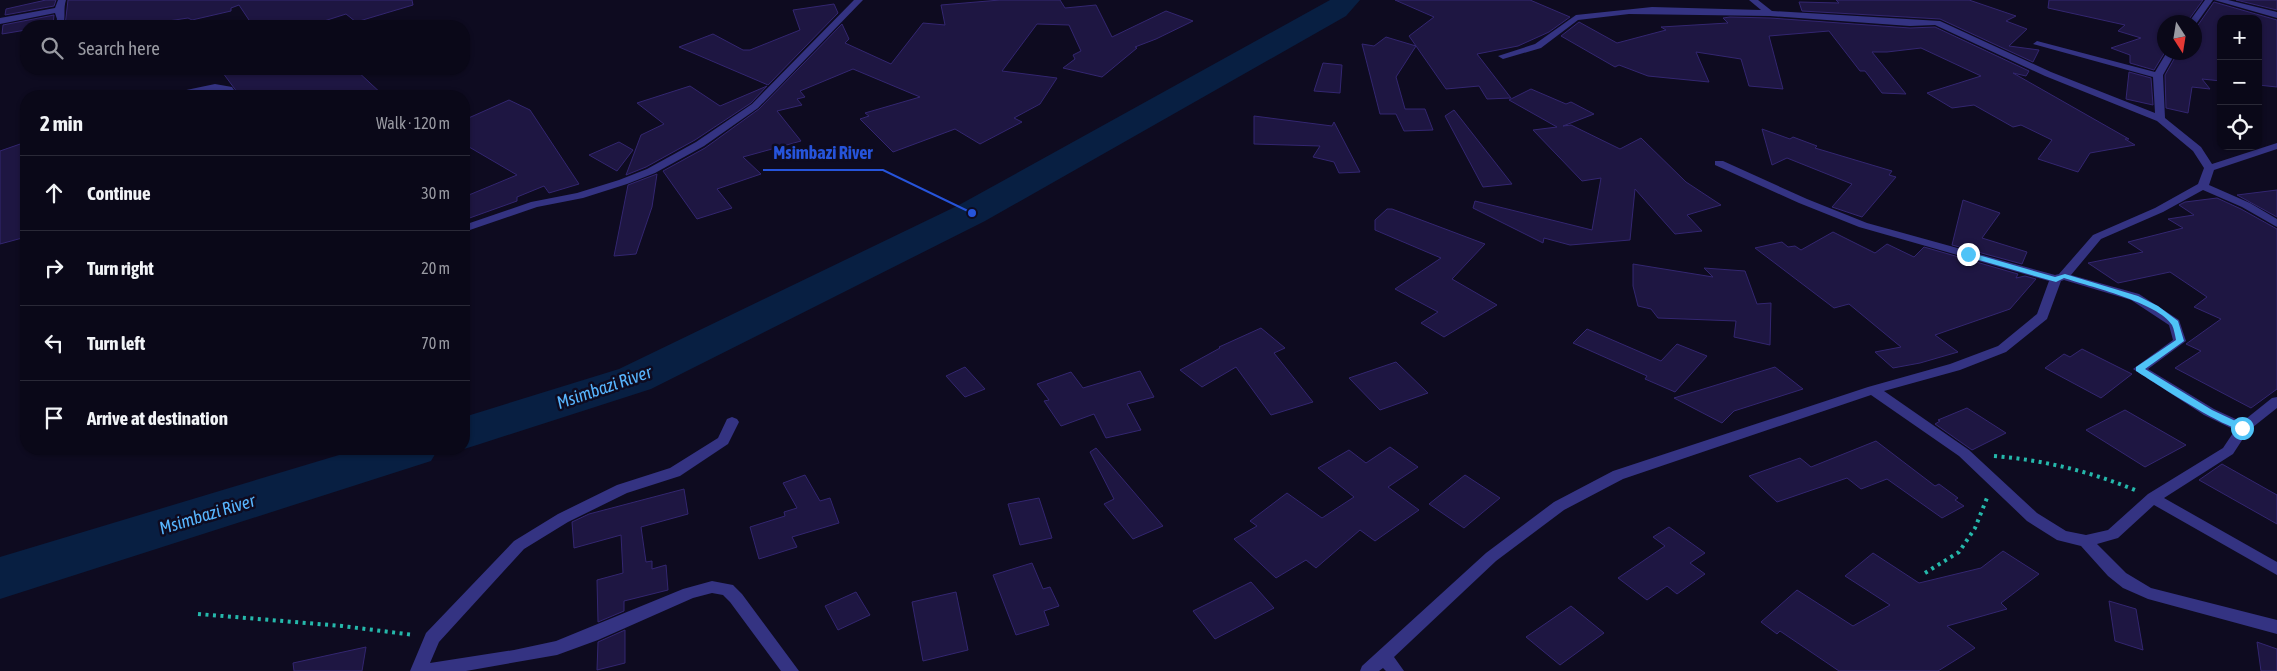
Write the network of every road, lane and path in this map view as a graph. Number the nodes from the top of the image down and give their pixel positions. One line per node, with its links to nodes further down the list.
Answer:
1 (62, 0): 6 (street)
2 (859, 0): 24 (street)
3 (1753, 0): 7 (street)
4 (2209, 0): 8 (street)
5 (2218, 0): 9 (street)
6 (58, 10): 10 (street); 11 (street)
7 (1770, 12): 13 (street); 18 (street)
8 (2198, 15)
9 (2277, 15)
10 (61, 20)
11 (0, 22)
12 (2037, 44): 15 (street)
13 (1503, 56)
14 (2167, 60): 15 (street)
15 (2158, 75): 18 (street)
16 (201, 90): 17 (street)
17 (230, 90)
18 (2160, 119): 21 (street)
19 (2277, 146): 21 (street)
20 (1719, 163): 25 (street)
21 (2209, 168): 22 (street)
22 (2203, 186): 23 (street); 25 (street)
23 (2277, 224)
24 (470, 227)
25 (2060, 278): 26 (street); 29 (street)
26 (1873, 390): 30 (street); 39 (street)
27 (2277, 402): 29 (street)
28 (732, 422): 38 (street)
29 (2242, 428): 32 (street)
30 (1964, 454): 31 (street); 32 (path)
31 (1993, 481): 33 (street); 35 (path)
32 (2153, 498): 33 (street); 34 (street)
33 (2086, 541): 37 (street)
34 (2277, 569)
35 (1926, 573)
36 (198, 614): 38 (path)
37 (2277, 627)
38 (432, 638): 40 (street)
39 (1384, 658): 42 (street); 43 (street)
40 (419, 671): 41 (street)
41 (791, 671)
42 (1368, 671)
43 (1396, 671)

